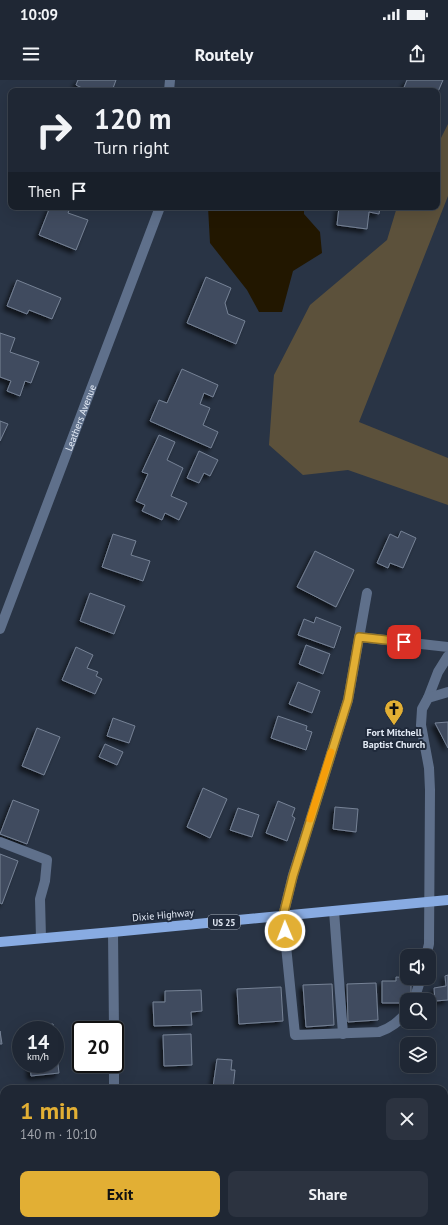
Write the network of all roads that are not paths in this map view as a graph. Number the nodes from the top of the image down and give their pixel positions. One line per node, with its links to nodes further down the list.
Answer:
1 (159, 210): 3 (street, Leathers Avenue)
2 (367, 593): 4 (street)
3 (0, 629)
4 (359, 637): 5 (street); 13 (street)
5 (448, 647)
6 (448, 656): 8 (street)
7 (448, 692): 8 (street)
8 (428, 698): 11 (street)
9 (0, 842): 15 (street)
10 (448, 900): 11 (main road, Dixie Highway / US 25)
11 (429, 902): 12 (main road, Dixie Highway / US 25); 17 (street)
12 (334, 911): 13 (main road, Dixie Highway / US 25); 20 (street)
13 (283, 916): 14 (main road, Dixie Highway / US 25); 20 (street)
14 (113, 932): 15 (main road, Dixie Highway / US 25); 19 (street)
15 (41, 938): 16 (main road, Dixie Highway / US 25)
16 (0, 942)
17 (428, 949)
18 (400, 1020): 20 (street)
19 (114, 1021)
20 (343, 1034)
21 (114, 1073): 22 (street)
22 (114, 1085)

